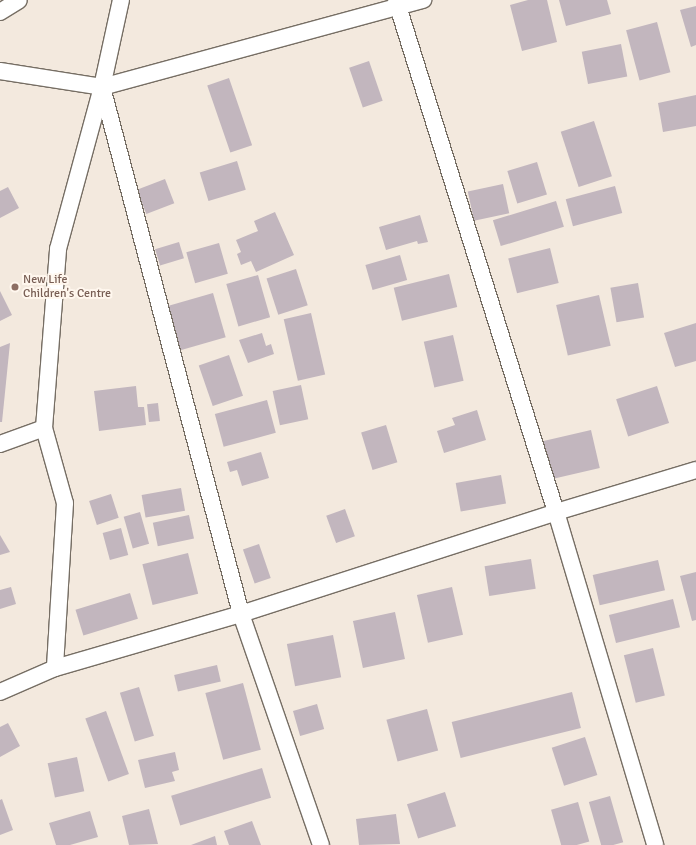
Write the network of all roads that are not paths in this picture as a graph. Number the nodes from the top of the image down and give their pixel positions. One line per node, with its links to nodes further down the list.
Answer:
1 (19, 0): 5 (street)
2 (121, 0): 7 (street)
3 (423, 0): 4 (street)
4 (397, 4): 7 (street); 11 (street)
5 (0, 12)
6 (0, 71): 7 (street)
7 (102, 87): 8 (street); 12 (street)
8 (44, 428): 9 (street); 13 (street)
9 (0, 444)
10 (696, 470): 11 (street)
11 (556, 512): 12 (street); 16 (street)
12 (241, 614): 13 (street); 15 (street)
13 (55, 668): 14 (street)
14 (0, 692)
15 (321, 845)
16 (655, 845)

